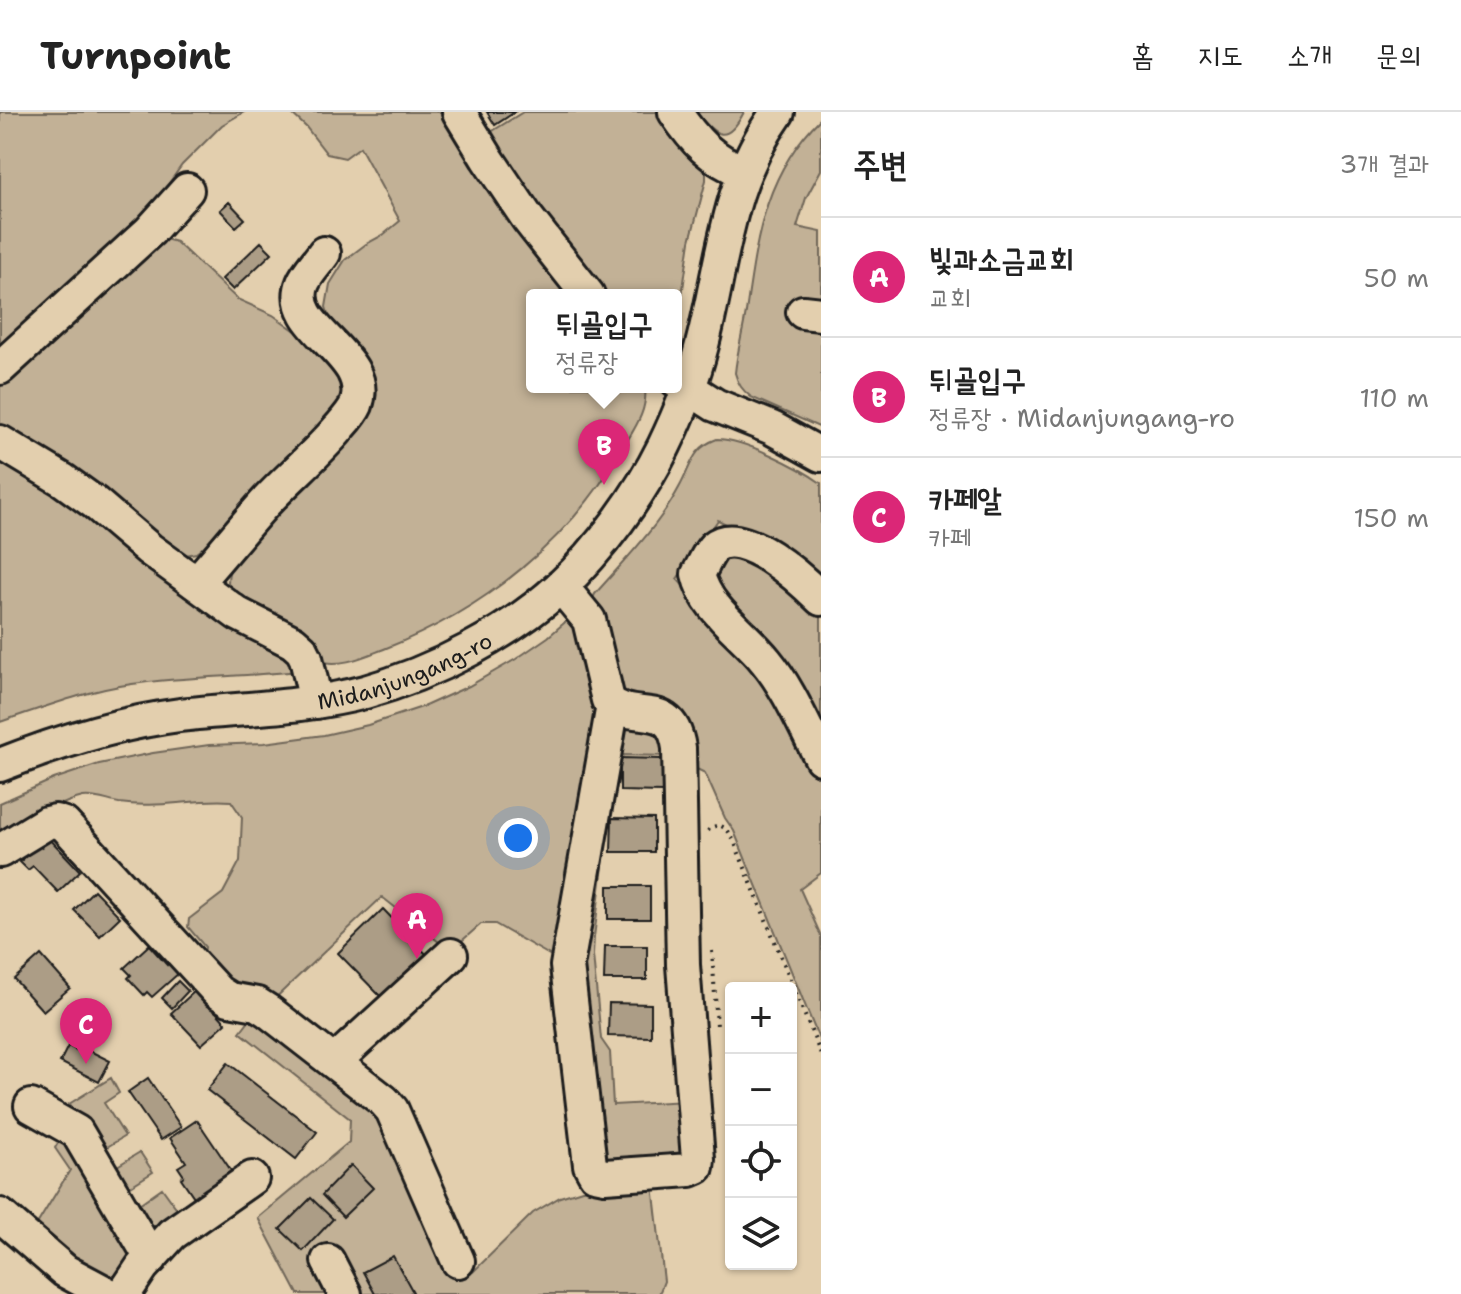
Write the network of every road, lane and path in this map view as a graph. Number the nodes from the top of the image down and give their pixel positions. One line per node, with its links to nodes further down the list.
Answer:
1 (459, 112): 7 (street)
2 (675, 112): 4 (street)
3 (778, 112): 4 (street, Midanjungang-ro)
4 (744, 172): 9 (street, Midanjungang-ro)
5 (187, 190): 8 (street)
6 (324, 253): 13 (street)
7 (583, 289)
8 (0, 368)
9 (683, 384): 12 (street)
10 (680, 393): 14 (street, Midanjungang-ro)
11 (0, 442): 13 (street)
12 (821, 455)
13 (196, 583): 16 (street)
14 (561, 586): 16 (street, Midanjungang-ro); 17 (street)
15 (821, 599): 18 (street)
16 (316, 702): 19 (street, Midanjungang-ro)
17 (613, 705): 17 (street)
18 (821, 758)
19 (0, 765)
20 (704, 839): 25 (path)
21 (0, 851): 26 (street)
22 (712, 949): 24 (path)
23 (451, 955): 26 (street)
24 (717, 1027)
25 (821, 1055)
26 (334, 1062): 32 (street)
27 (31, 1106): 30 (street)
28 (252, 1178): 30 (street)
29 (0, 1215): 33 (street)
30 (151, 1258): 34 (street)
31 (328, 1261): 35 (street)
32 (458, 1261)
33 (108, 1294)
34 (124, 1294)
35 (345, 1294)

